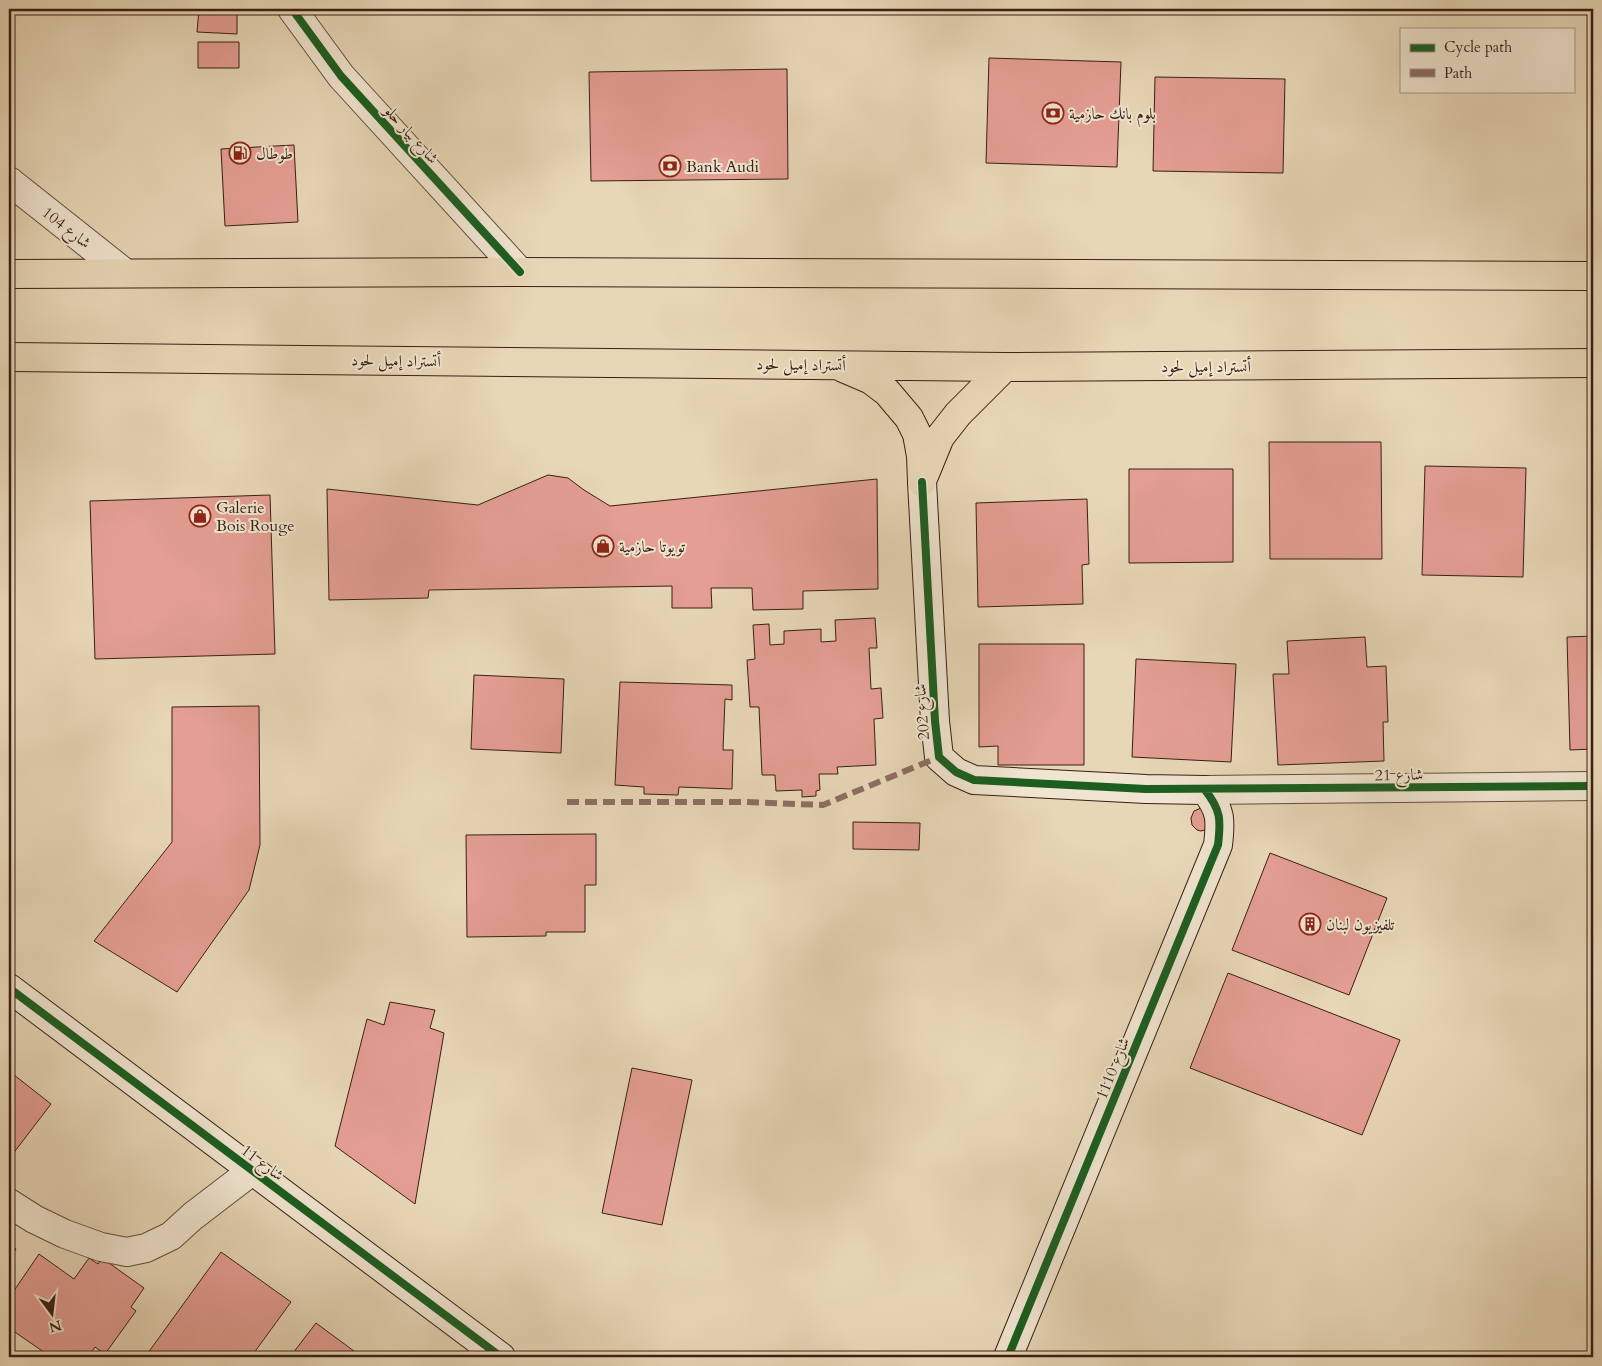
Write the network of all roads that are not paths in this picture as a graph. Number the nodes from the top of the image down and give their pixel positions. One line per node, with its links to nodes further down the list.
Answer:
1 (292, 9): 3 (street, شارع بيار حلو)
2 (9, 182): 4 (street, شارع 104)
3 (520, 272): 4 (highway); 6 (highway)
4 (125, 273): 5 (highway)
5 (9, 274)
6 (1593, 276)
7 (9, 357): 9 (highway, أتستراد إميل لحود)
8 (1593, 364): 10 (highway, أتستراد إميل لحود)
9 (835, 365): 10 (highway, أتستراد إميل لحود); 11 (highway)
10 (1006, 368): 11 (highway)
11 (922, 482): 13 (street, شارع 202)
12 (1593, 786): 13 (street, شارع 21)
13 (1205, 790): 18 (street, شارع 1110)
14 (9, 988): 15 (street, شارع 11)
15 (252, 1171): 16 (street); 17 (street, شارع 11)
16 (9, 1203)
17 (501, 1357)
18 (1008, 1357)

